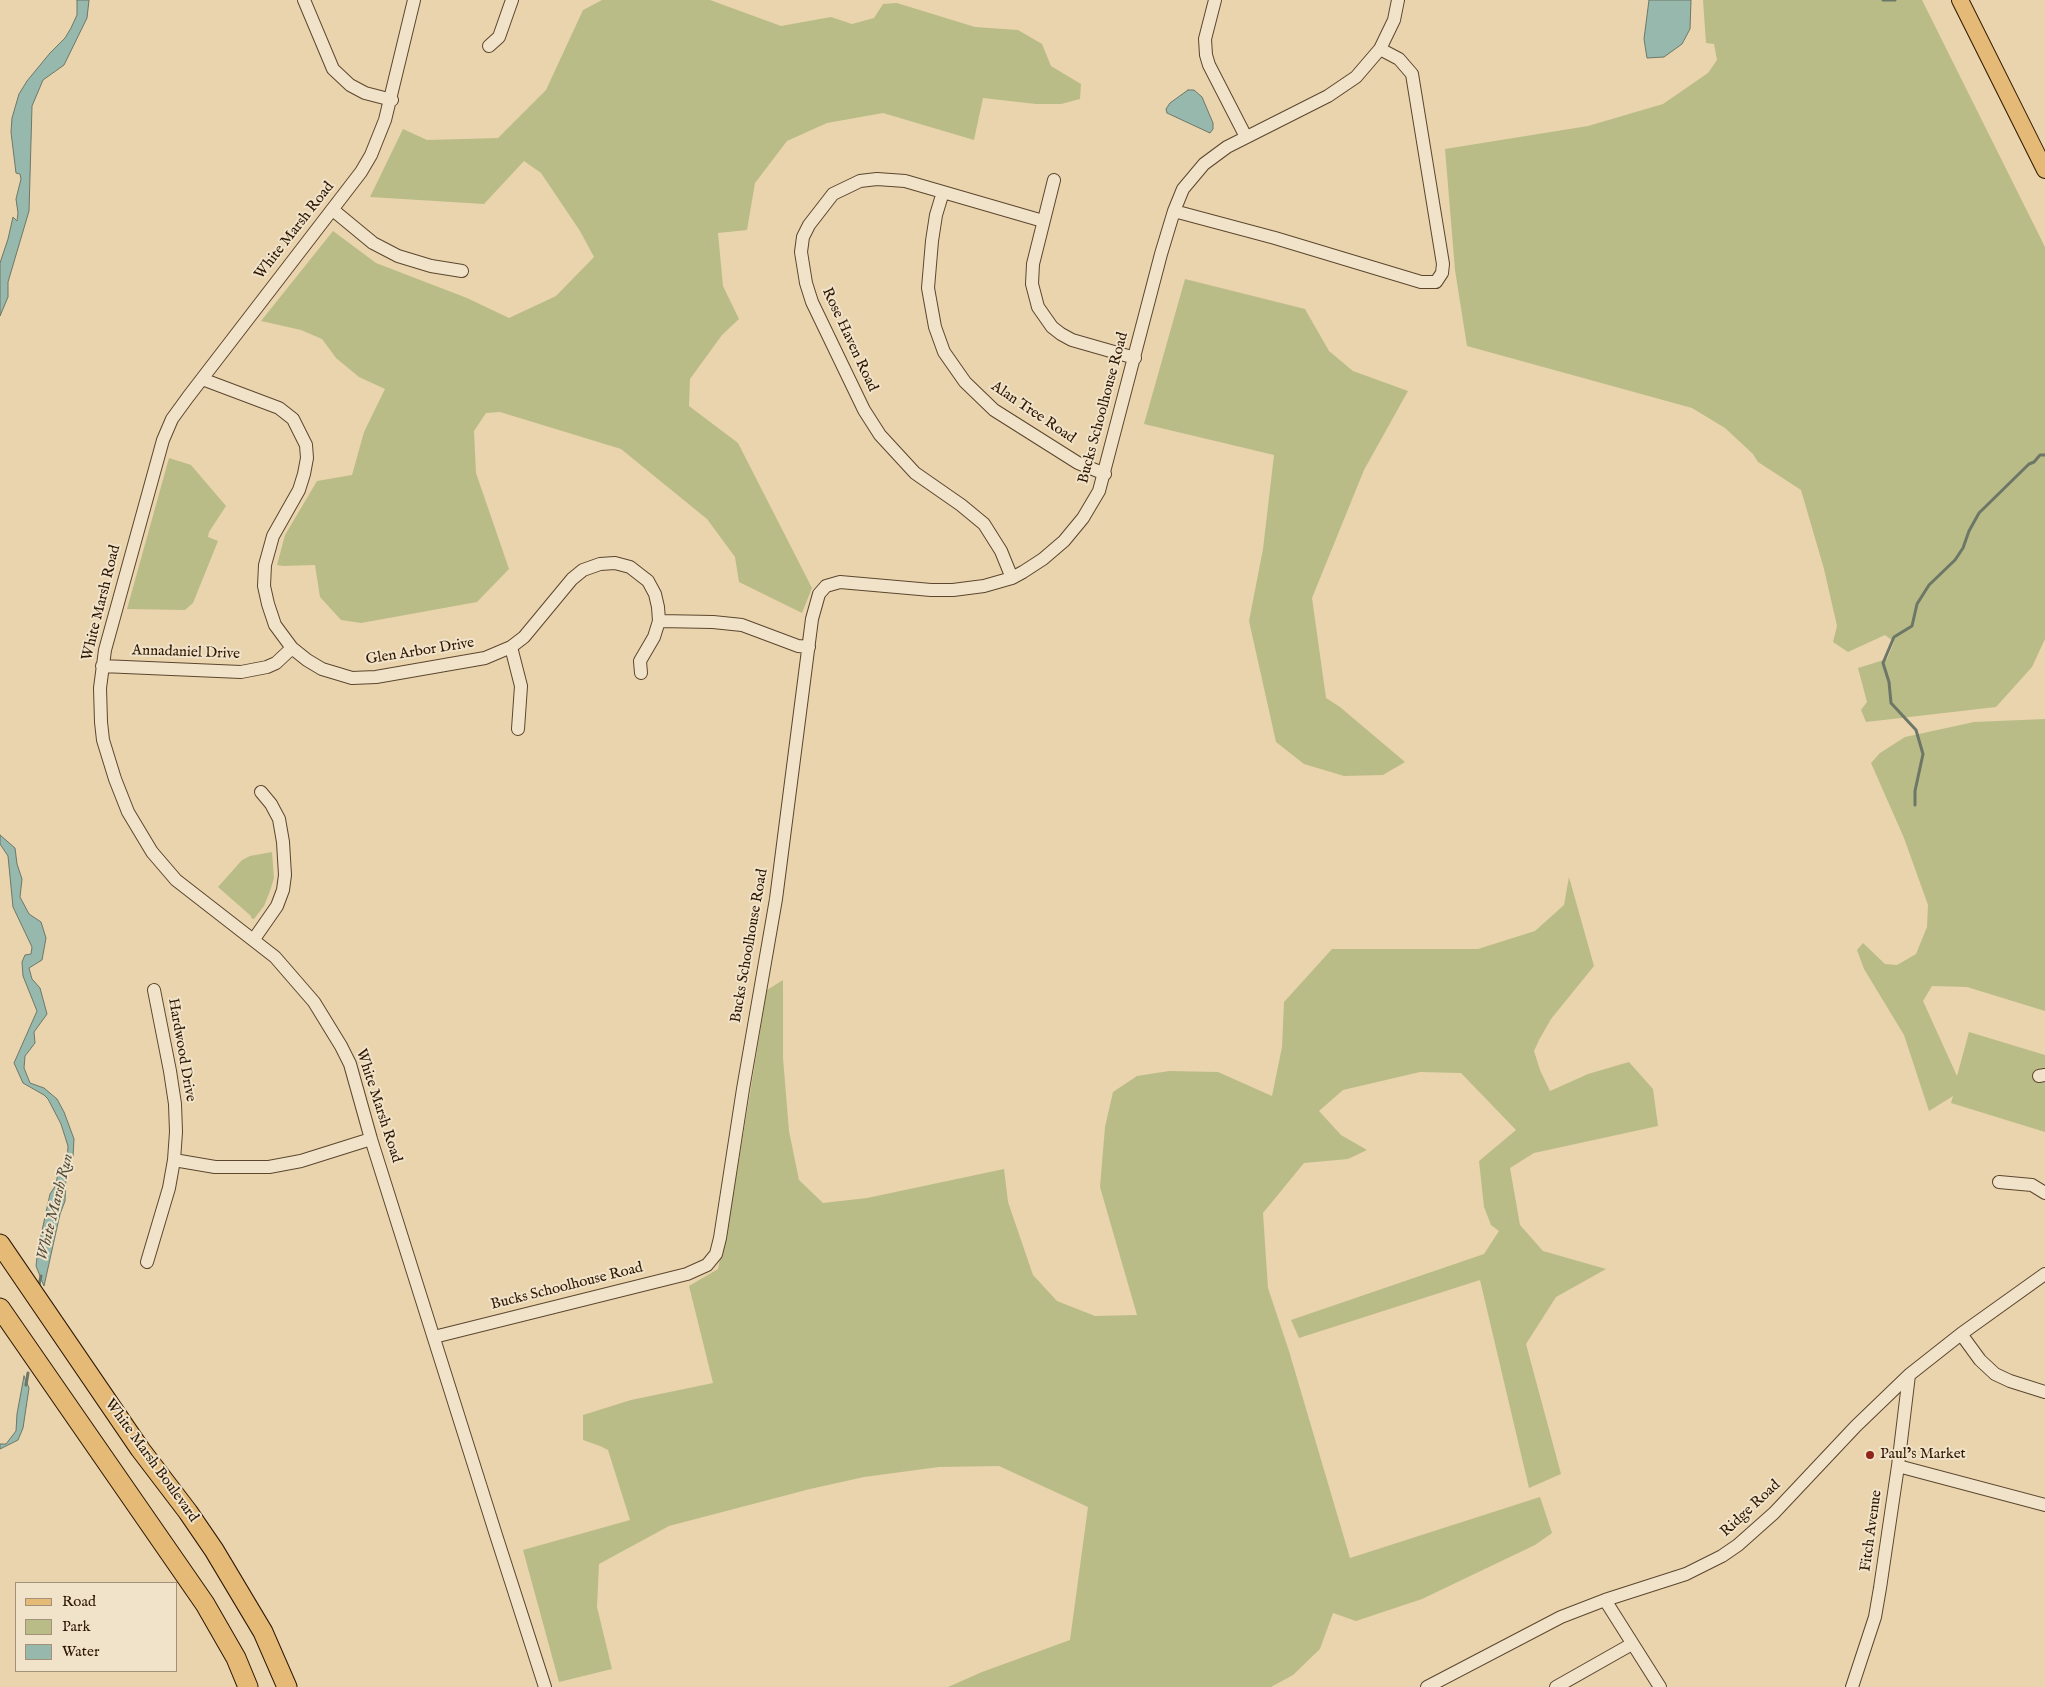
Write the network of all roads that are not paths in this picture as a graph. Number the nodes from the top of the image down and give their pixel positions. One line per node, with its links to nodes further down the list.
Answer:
1 (304, 0): 9 (street)
2 (414, 0): 9 (street, White Marsh Road)
3 (512, 0): 7 (street)
4 (1215, 0): 10 (street)
5 (1398, 0): 8 (street, Bucks Schoolhouse Road)
6 (1960, 0): 11 (main road)
7 (489, 46)
8 (1380, 49): 10 (street, Bucks Schoolhouse Road); 15 (street)
9 (392, 100): 14 (street, White Marsh Road)
10 (1246, 137): 15 (street, Bucks Schoolhouse Road)
11 (2045, 170)
12 (1054, 180): 16 (street)
13 (943, 192): 16 (street, Rose Haven Road); 20 (street, Alan Tree Road); 21 (street, Rose Haven Road)
14 (334, 210): 17 (street); 19 (street, White Marsh Road)
15 (1174, 211): 18 (street, Bucks Schoolhouse Road)
16 (1043, 221): 18 (street)
17 (462, 271)
18 (1135, 358): 20 (street, Bucks Schoolhouse Road)
19 (202, 379): 24 (street, Glen Arbor Drive); 26 (street, White Marsh Road)
20 (1104, 474): 21 (street, Bucks Schoolhouse Road)
21 (1012, 578): 23 (street, Bucks Schoolhouse Road)
22 (659, 621): 23 (street); 25 (street, Glen Arbor Drive); 27 (street, Glen Arbor Drive)
23 (809, 647): 41 (street, Bucks Schoolhouse Road)
24 (292, 648): 25 (street, Glen Arbor Drive); 26 (street, Annadaniel Drive)
25 (511, 648): 28 (street)
26 (102, 666): 30 (street, White Marsh Road)
27 (641, 673)
28 (518, 729)
29 (261, 792): 30 (street)
30 (254, 939): 32 (street, White Marsh Road)
31 (154, 990): 33 (street, Hardwood Drive)
32 (371, 1139): 33 (street); 41 (street, White Marsh Road)
33 (174, 1160): 37 (street, Hardwood Drive)
34 (1999, 1182): 35 (street)
35 (2045, 1193)
36 (0, 1244): 49 (highway, White Marsh Boulevard)
37 (147, 1262)
38 (2045, 1274): 40 (street, Ridge Road)
39 (0, 1308): 48 (highway)
40 (1961, 1334): 42 (street, Ridge Road); 43 (street)
41 (434, 1337): 50 (street)
42 (1908, 1376): 44 (street, Fitch Avenue); 46 (street, Ridge Road)
43 (2045, 1392)
44 (1898, 1466): 45 (street); 54 (street, Fitch Avenue)
45 (2045, 1504)
46 (1605, 1600): 47 (street); 51 (street, Ridge Road)
47 (1632, 1644): 52 (street); 53 (street)
48 (248, 1687)
49 (287, 1687)
50 (545, 1687)
51 (1427, 1687)
52 (1556, 1687)
53 (1660, 1687)
54 (1852, 1687)

